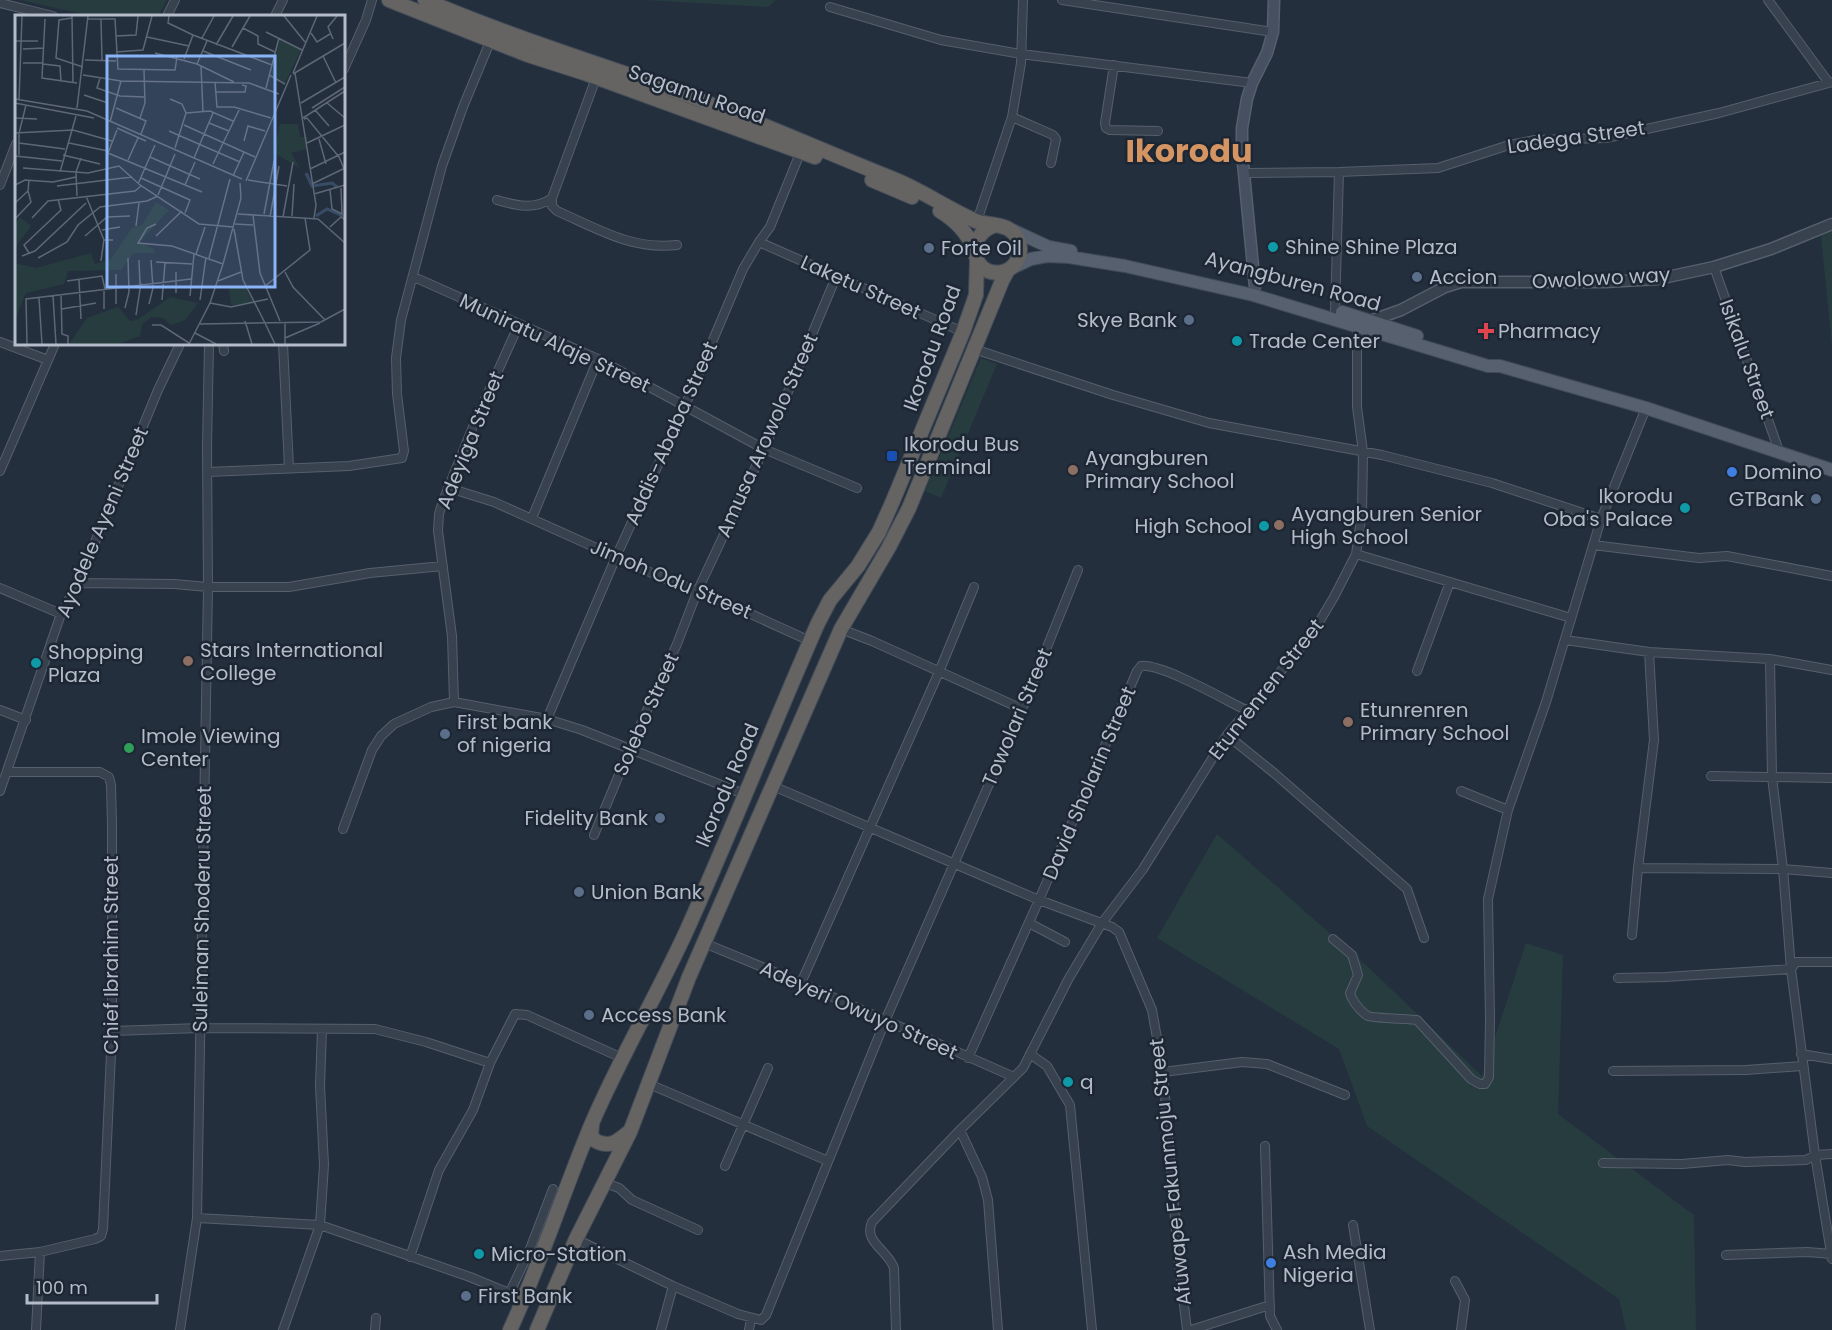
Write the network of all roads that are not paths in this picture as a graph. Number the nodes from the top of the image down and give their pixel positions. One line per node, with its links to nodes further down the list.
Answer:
1 (175, 0): 13 (street)
2 (283, 0): 14 (street)
3 (372, 0): 19 (street)
4 (389, 0): 16 (highway, Sagamu Road)
5 (425, 0): 16 (highway, Sagamu Road)
6 (1023, 0): 17 (street)
7 (1062, 0): 15 (street)
8 (1274, 0): 15 (main road)
9 (1768, 0): 22 (street)
10 (0, 3): 12 (street)
11 (830, 7): 17 (street)
12 (49, 15)
13 (168, 15)
14 (276, 15)
15 (1273, 32): 21 (main road)
16 (493, 34): 20 (highway, Sagamu Road); 23 (highway, Sagamu Road); 45 (street)
17 (1021, 54): 18 (street); 25 (street)
18 (1114, 64): 21 (street); 26 (street)
19 (345, 67)
20 (596, 78): 24 (highway, Sagamu Road); 33 (street)
21 (1252, 83): 31 (main road)
22 (1830, 83): 30 (street, Ladega Street)
23 (691, 97): 24 (highway); 35 (highway, Sagamu Road)
24 (685, 110): 28 (highway, Sagamu Road)
25 (1012, 117): 29 (street); 35 (street)
26 (1158, 131)
27 (15, 147): 32 (street)
28 (801, 151): 39 (street, Addis-Ababa Street); 41 (highway, Sagamu Road)
29 (1051, 163)
30 (1339, 172): 31 (street, Ladega Street); 48 (street)
31 (1245, 173): 47 (main road)
32 (0, 185)
33 (552, 198): 34 (street); 40 (street)
34 (497, 200)
35 (977, 221): 37 (highway, Sagamu Road)
36 (1832, 224): 43 (street, Owolowo way)
37 (993, 226): 38 (highway); 41 (highway)
38 (1010, 229): 42 (main road); 44 (highway)
39 (759, 242): 46 (street, Laketu Street); 62 (street, Addis-Ababa Street)
40 (677, 245)
41 (976, 254): 44 (highway); 52 (highway, Ikorodu Road)
42 (1070, 254): 44 (main road); 47 (main road, Ayangburen Road); 51 (main road, Ayangburen Road)
43 (1714, 267): 49 (street, Owolowo way); 65 (street, Isikalu Street)
44 (1008, 270): 58 (highway, Ikorodu Road)
45 (414, 277): 50 (street, Muniratu Alaje Street); 67 (street)
46 (836, 277): 52 (street, Laketu Street); 64 (street, Amusa Arowolo Street)
47 (1255, 287): 48 (main road, Ayangburen Road)
48 (1335, 310): 49 (main road, Ayangburen Road)
49 (1370, 321): 61 (main road, Ayangburen Road)
50 (519, 324): 59 (street, Muniratu Alaje Street); 71 (street, Adeyiga Street)
51 (1357, 326): 61 (main road, Ayangburen Road); 66 (street, Etunrenren Street)
52 (963, 332): 91 (highway, Ikorodu Road)
53 (0, 342): 60 (street)
54 (55, 345): 60 (street)
55 (180, 345): 82 (street, Ayodele Ayeni Street)
56 (209, 345): 70 (street, Suleiman Shoderu Street)
57 (283, 345): 67 (street)
58 (974, 349): 66 (street); 89 (highway, Ikorodu Road)
59 (598, 359): 62 (street, Muniratu Alaje Street); 73 (street)
60 (48, 360): 69 (street)
61 (1500, 366): 63 (main road, Ayangburen Road)
62 (685, 406): 64 (street, Muniratu Alaje Street); 77 (street, Addis-Ababa Street)
63 (1646, 408): 65 (main road, Ayangburen Road); 74 (street)
64 (764, 449): 72 (street, Muniratu Alaje Street); 86 (street, Amusa Arowolo Street)
65 (1779, 451): 68 (main road, Ayangburen Road)
66 (1363, 452): 74 (street); 76 (street, Etunrenren Street)
67 (289, 468): 70 (street)
68 (1832, 470)
69 (0, 471)
70 (208, 472): 84 (street, Suleiman Shoderu Street)
71 (449, 488): 73 (street, Jimoh Odu Street); 78 (street, Adeyiga Street)
72 (857, 488)
73 (531, 518): 77 (street, Jimoh Odu Street)
74 (1601, 519): 75 (street)
75 (1593, 545): 80 (street); 88 (street)
76 (1356, 554): 81 (street); 100 (street, Etunrenren Street)
77 (616, 557): 86 (street, Jimoh Odu Street); 101 (street, Addis-Ababa Street)
78 (443, 566): 84 (street); 97 (street, Adeyiga Street)
79 (1078, 570): 99 (street, Towolari Street)
80 (1832, 576)
81 (1450, 582): 88 (street); 95 (street)
82 (78, 583): 84 (street); 87 (street, Ayodele Ayeni Street)
83 (974, 586): 96 (street)
84 (208, 587): 134 (street, Suleiman Shoderu Street)
85 (0, 588): 87 (street)
86 (697, 592): 91 (street, Jimoh Odu Street); 104 (street, Solebo Street)
87 (61, 614): 102 (street, Ayodele Ayeni Street)
88 (1571, 618): 90 (street)
89 (841, 628): 96 (street); 109 (highway, Ikorodu Road)
90 (1565, 640): 92 (street); 113 (street)
91 (810, 641): 112 (highway, Ikorodu Road)
92 (1649, 652): 93 (street); 118 (street)
93 (1770, 659): 94 (street); 107 (street)
94 (1832, 670)
95 (1417, 671)
96 (939, 672): 99 (street); 114 (street)
97 (454, 702): 101 (street); 115 (street)
98 (0, 710): 102 (street)
99 (1022, 710): 117 (street, Towolari Street)
100 (1246, 710): 103 (street, Etunrenren Street); 121 (street, David Sholarin Street)
101 (547, 719): 104 (street)
102 (26, 720): 105 (street, Ayodele Ayeni Street)
103 (1227, 735): 123 (street, Etunrenren Street); 125 (street)
104 (630, 748): 112 (street); 116 (street, Solebo Street)
105 (8, 772): 110 (street, Ayodele Ayeni Street); 136 (street, Chief Ibrahim Street)
106 (1711, 776): 107 (street)
107 (1772, 777): 108 (street); 119 (street)
108 (1832, 778)
109 (773, 786): 114 (street); 128 (highway, Ikorodu Road)
110 (0, 791)
111 (1461, 791): 113 (street)
112 (744, 794): 139 (highway, Ikorodu Road)
113 (1508, 810): 126 (street)
114 (870, 828): 117 (street); 132 (street)
115 (343, 829)
116 (594, 835)
117 (954, 863): 121 (street); 133 (street, Towolari Street)
118 (1638, 868): 119 (street); 124 (street)
119 (1783, 869): 120 (street); 130 (street)
120 (1832, 873)
121 (1039, 900): 122 (street, David Sholarin Street); 123 (street)
122 (1029, 923): 127 (street); 140 (street, David Sholarin Street)
123 (1102, 923): 137 (street, Etunrenren Street); 146 (street, Afuwape Fakunmoju Street)
124 (1632, 934)
125 (1424, 938)
126 (1333, 939)
127 (1065, 942)
128 (704, 943): 132 (street, Adeyeri Owuyo Street); 148 (highway, Ikorodu Road)
129 (1832, 962): 130 (street)
130 (1791, 969): 131 (street); 138 (street)
131 (1618, 978)
132 (801, 983): 133 (street, Adeyeri Owuyo Street)
133 (885, 1021): 140 (street, Adeyeri Owuyo Street); 157 (street, Towolari Street)
134 (200, 1028): 135 (street); 136 (street); 162 (street, Suleiman Shoderu Street)
135 (322, 1029): 142 (street); 163 (street)
136 (112, 1031): 167 (street, Chief Ibrahim Street)
137 (1030, 1054): 147 (street, Etunrenren Street); 189 (street)
138 (1801, 1054): 141 (street); 143 (street)
139 (622, 1058): 142 (street); 150 (highway, Ikorodu Road)
140 (968, 1058): 147 (street, Adeyeri Owuyo Street)
141 (1832, 1059)
142 (490, 1063): 171 (street)
143 (1802, 1066): 145 (street); 156 (street)
144 (768, 1068): 151 (street)
145 (1612, 1071)
146 (1163, 1072): 149 (street); 190 (street, Afuwape Fakunmoju Street)
147 (1014, 1077): 152 (street, Etunrenren Street)
148 (649, 1084): 151 (street); 153 (highway, Ikorodu Road)
149 (1345, 1095)
150 (592, 1123): 153 (highway); 175 (highway, Ikorodu Road)
151 (744, 1124): 157 (street); 159 (street)
152 (960, 1130): 187 (street, Etunrenren Street); 188 (street)
153 (630, 1132): 160 (highway, Ikorodu Road)
154 (1265, 1146): 176 (street)
155 (1832, 1154): 156 (street)
156 (1815, 1155): 158 (street); 169 (street)
157 (828, 1161): 178 (street, Towolari Street)
158 (1603, 1163)
159 (725, 1166)
160 (605, 1183): 165 (street); 166 (highway, Ikorodu Road)
161 (553, 1189): 174 (street)
162 (197, 1218): 163 (street); 180 (street, Suleiman Shoderu Street)
163 (320, 1225): 171 (street); 181 (street)
164 (1353, 1225): 192 (street)
165 (698, 1230)
166 (576, 1239): 173 (street); 184 (highway, Ikorodu Road)
167 (40, 1252): 170 (street); 179 (street)
168 (1726, 1255): 169 (street)
169 (1832, 1255)
170 (0, 1256)
171 (410, 1257): 174 (street)
172 (1455, 1281): 193 (street)
173 (673, 1286): 178 (street); 185 (street)
174 (509, 1294): 175 (street)
175 (524, 1299): 183 (highway, Ikorodu Road)
176 (1270, 1305): 190 (street); 191 (street)
177 (376, 1318): 182 (street)
178 (751, 1319): 186 (street)
179 (36, 1330)
180 (180, 1330)
181 (283, 1330)
182 (375, 1330)
183 (510, 1330)
184 (537, 1330)
185 (661, 1330)
186 (749, 1330)
187 (896, 1330)
188 (998, 1330)
189 (1092, 1330)
190 (1189, 1330)
191 (1277, 1330)
192 (1370, 1330)
193 (1461, 1330)

